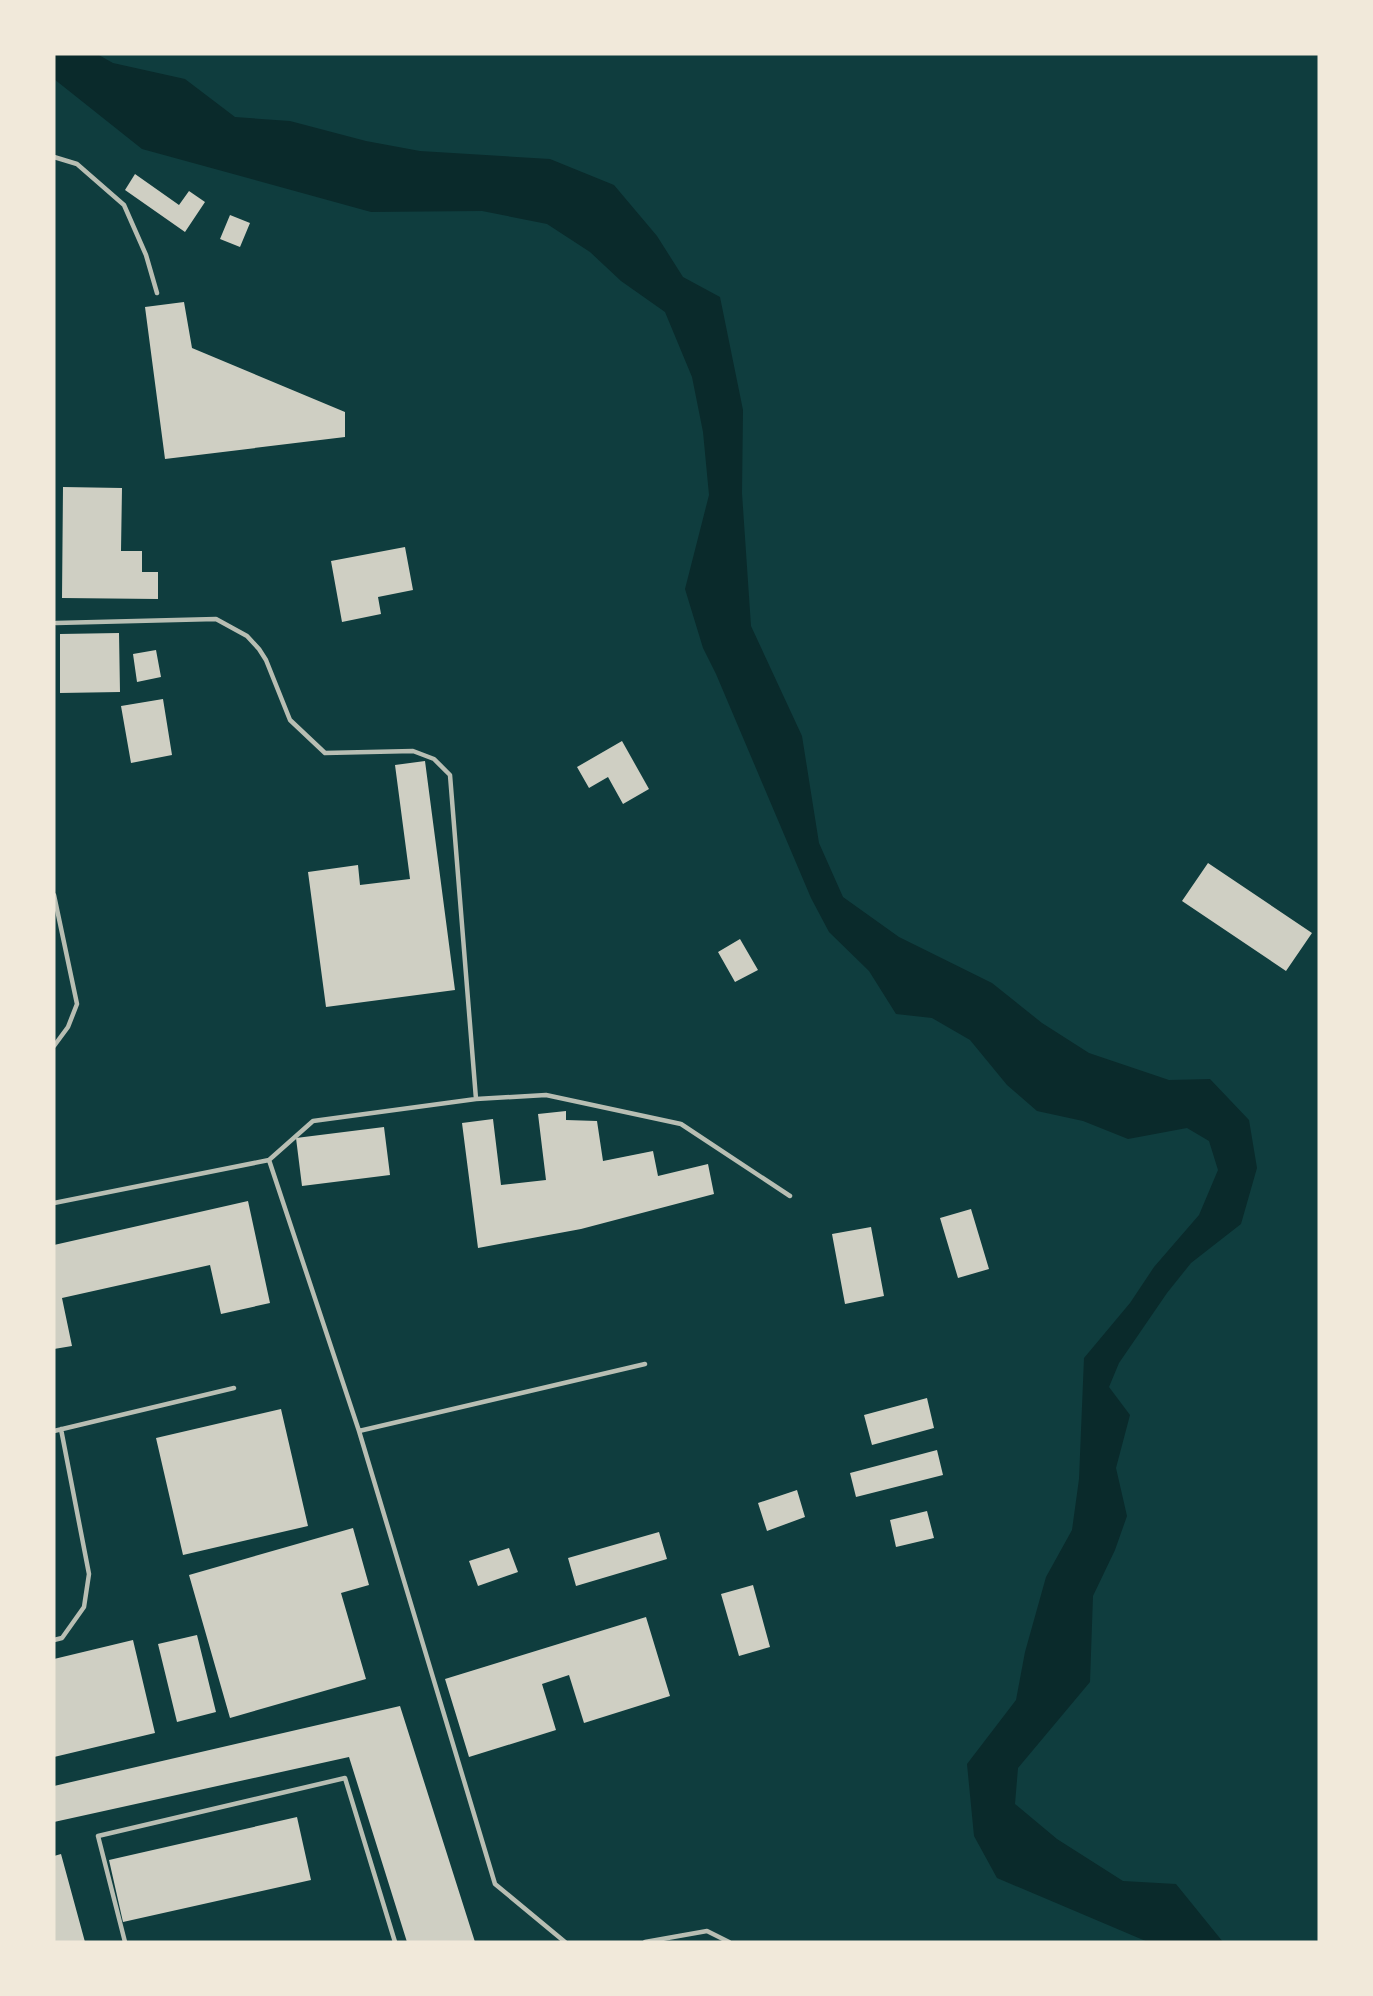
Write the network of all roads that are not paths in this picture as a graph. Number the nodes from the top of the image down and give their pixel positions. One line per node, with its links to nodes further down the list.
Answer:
1 (54, 157): 2 (lane)
2 (157, 292)
3 (56, 623): 6 (lane)
4 (54, 895): 5 (lane)
5 (54, 1046)
6 (476, 1099): 7 (lane); 8 (lane)
7 (269, 1160): 9 (lane); 14 (lane)
8 (790, 1196)
9 (54, 1203)
10 (645, 1364): 14 (lane)
11 (234, 1388): 12 (lane)
12 (61, 1429): 13 (lane); 15 (lane)
13 (54, 1431)
14 (359, 1431): 18 (lane)
15 (54, 1640)
16 (125, 1942): 17 (lane)
17 (395, 1942)
18 (566, 1942)
19 (645, 1942): 20 (lane)
20 (729, 1942)

